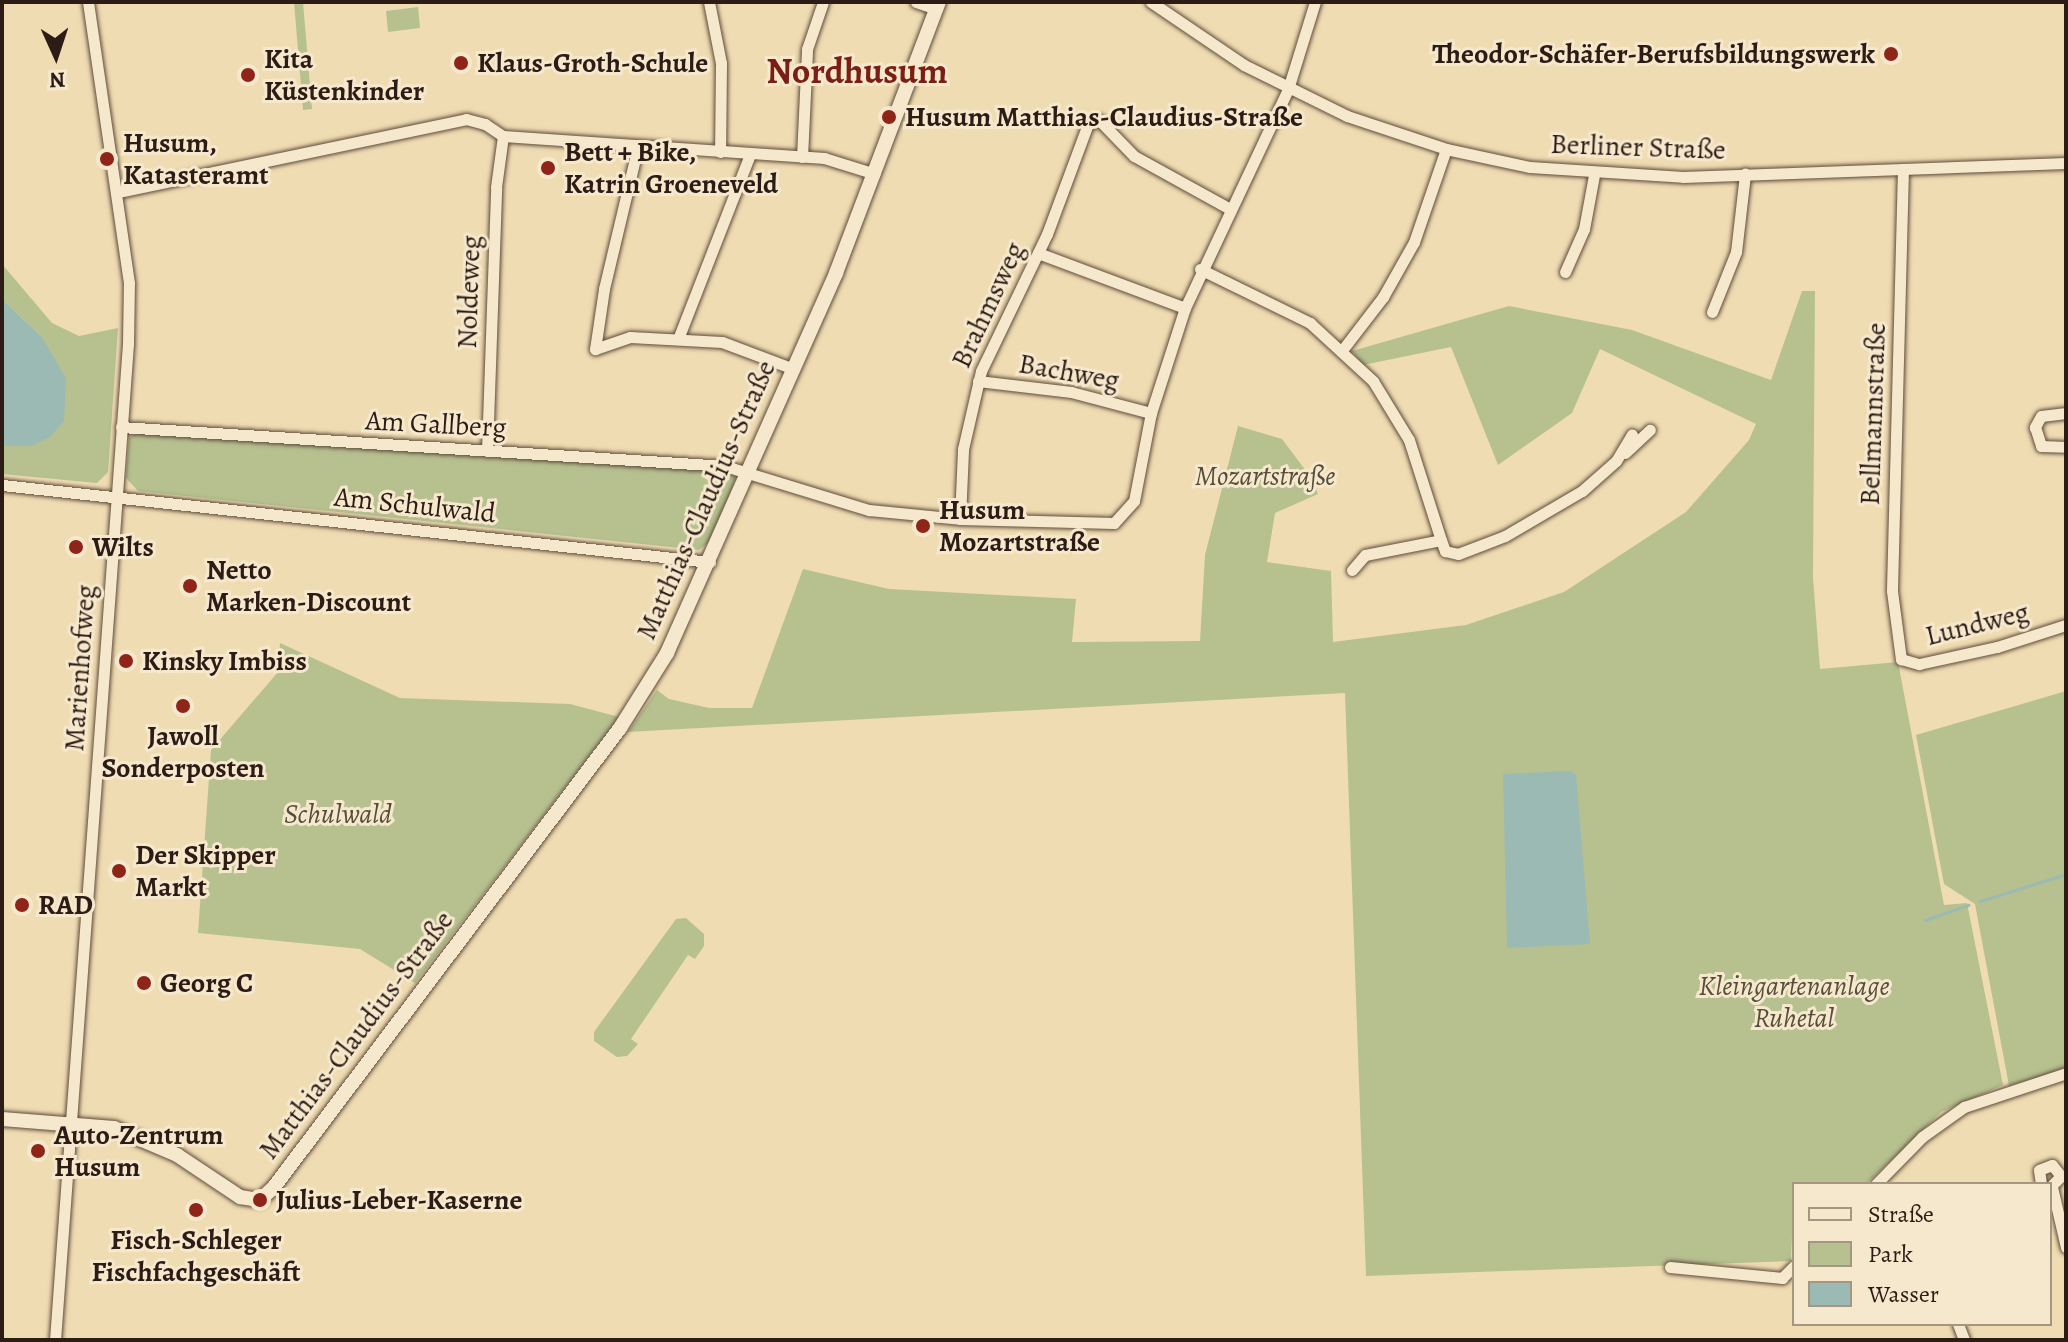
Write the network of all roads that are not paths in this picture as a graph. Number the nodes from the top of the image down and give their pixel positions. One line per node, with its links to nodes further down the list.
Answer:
1 (88, 2): 20 (street, Marienhofweg)
2 (709, 2): 12 (street)
3 (823, 2): 14 (street)
4 (916, 2): 7 (street)
5 (1151, 2): 8 (street, Berliner Straße)
6 (1315, 2): 8 (street)
7 (938, 6): 17 (street, Matthias-Claudius-Straße)
8 (1288, 89): 11 (street, Berliner Straße); 21 (street)
9 (503, 136): 10 (street); 20 (street); 37 (street, Noldeweg)
10 (638, 146): 12 (street); 27 (street)
11 (1446, 149): 19 (street, Berliner Straße); 28 (street)
12 (720, 152): 13 (street)
13 (750, 154): 14 (street); 27 (street)
14 (802, 157): 17 (street)
15 (2066, 163): 16 (street, Berliner Straße)
16 (1903, 169): 18 (street, Berliner Straße); 47 (street, Bellmannstraße)
17 (875, 174): 29 (street, Matthias-Claudius-Straße)
18 (1745, 174): 19 (street, Berliner Straße); 26 (street)
19 (1594, 175): 24 (street)
20 (118, 192): 33 (street, Marienhofweg)
21 (1230, 209): 22 (street, Brahmsweg); 23 (street)
22 (1038, 253): 25 (street); 30 (street, Brahmsweg)
23 (1200, 269): 25 (street); 28 (street)
24 (1565, 272)
25 (1185, 308): 31 (street)
26 (1712, 312)
27 (678, 339): 29 (street)
28 (1343, 349): 43 (street)
29 (794, 369): 39 (street, Matthias-Claudius-Straße)
30 (978, 381): 31 (street, Bachweg); 42 (street, Brahmsweg)
31 (1151, 413): 42 (street)
32 (2066, 413): 36 (street)
33 (121, 427): 37 (street, Am Gallberg); 41 (street, Marienhofweg)
34 (1650, 430): 38 (street)
35 (1632, 434): 38 (street)
36 (2066, 447)
37 (487, 451): 39 (street, Am Gallberg)
38 (1616, 461): 43 (street)
39 (748, 473): 42 (street); 44 (street, Matthias-Claudius-Straße)
40 (2, 485): 41 (street, Am Schulwald)
41 (115, 497): 44 (street, Am Schulwald); 50 (street, Marienhofweg)
42 (960, 519)
43 (1441, 540): 45 (street)
44 (710, 562): 50 (street, Matthias-Claudius-Straße)
45 (1352, 570)
46 (2066, 625): 47 (street, Lundweg)
47 (1901, 659)
48 (2066, 1073): 51 (street)
49 (2, 1119): 50 (street)
50 (69, 1123): 56 (street, Marienhofweg)
51 (1878, 1182)
52 (2052, 1200): 53 (street)
53 (2066, 1247)
54 (1670, 1267): 55 (street)
55 (1792, 1268)
56 (55, 1340)

